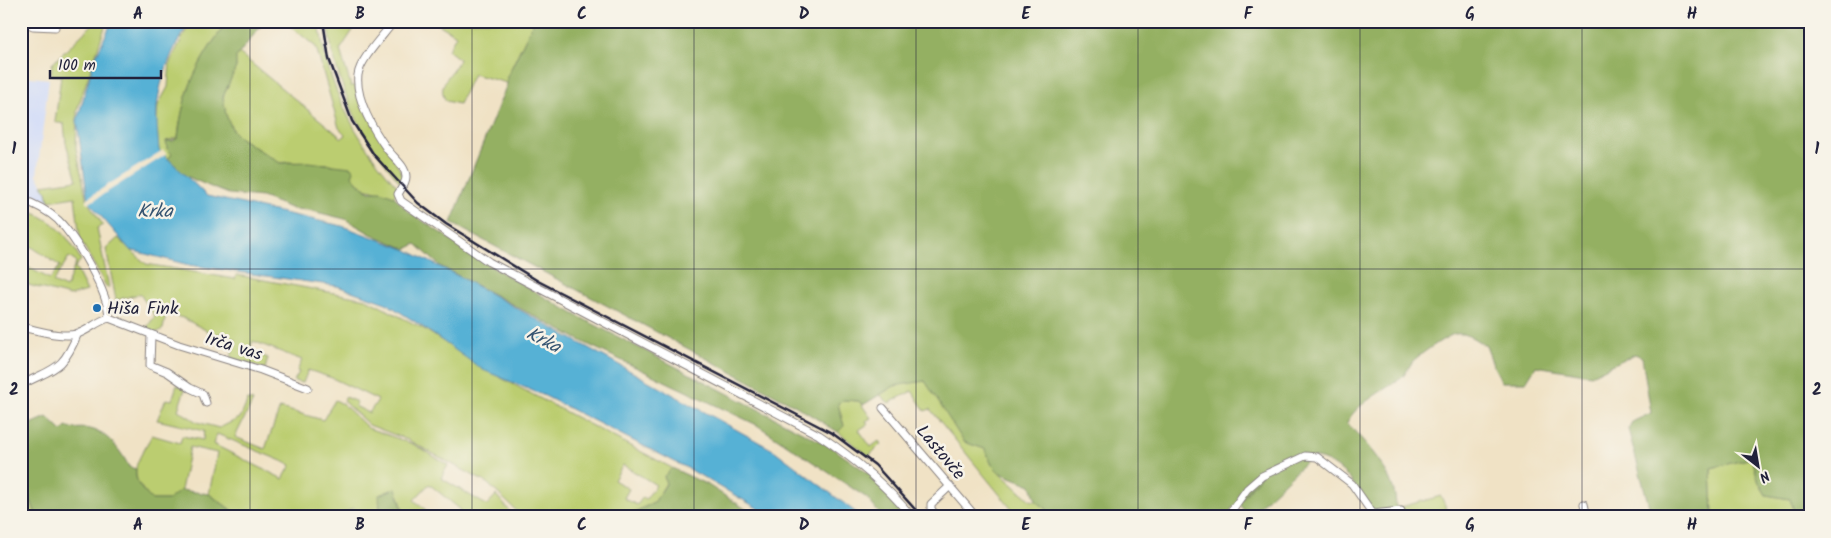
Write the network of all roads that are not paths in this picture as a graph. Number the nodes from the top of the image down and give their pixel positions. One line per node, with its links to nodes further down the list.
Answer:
1 (22, 21): 3 (street)
2 (394, 21): 15 (street)
3 (56, 27)
4 (21, 199): 5 (street)
5 (109, 318): 7 (street); 8 (street, Irča vas)
6 (21, 328): 7 (street)
7 (78, 333): 9 (street)
8 (151, 335): 10 (street, Irča vas); 11 (street)
9 (21, 385)
10 (308, 388)
11 (206, 403)
12 (883, 408): 13 (street, Lastovče)
13 (950, 486): 16 (street); 17 (street, Lastovče)
14 (1584, 504): 20 (street)
15 (912, 517)
16 (937, 517)
17 (976, 517)
18 (1227, 517): 19 (street)
19 (1403, 517)
20 (1586, 517)

